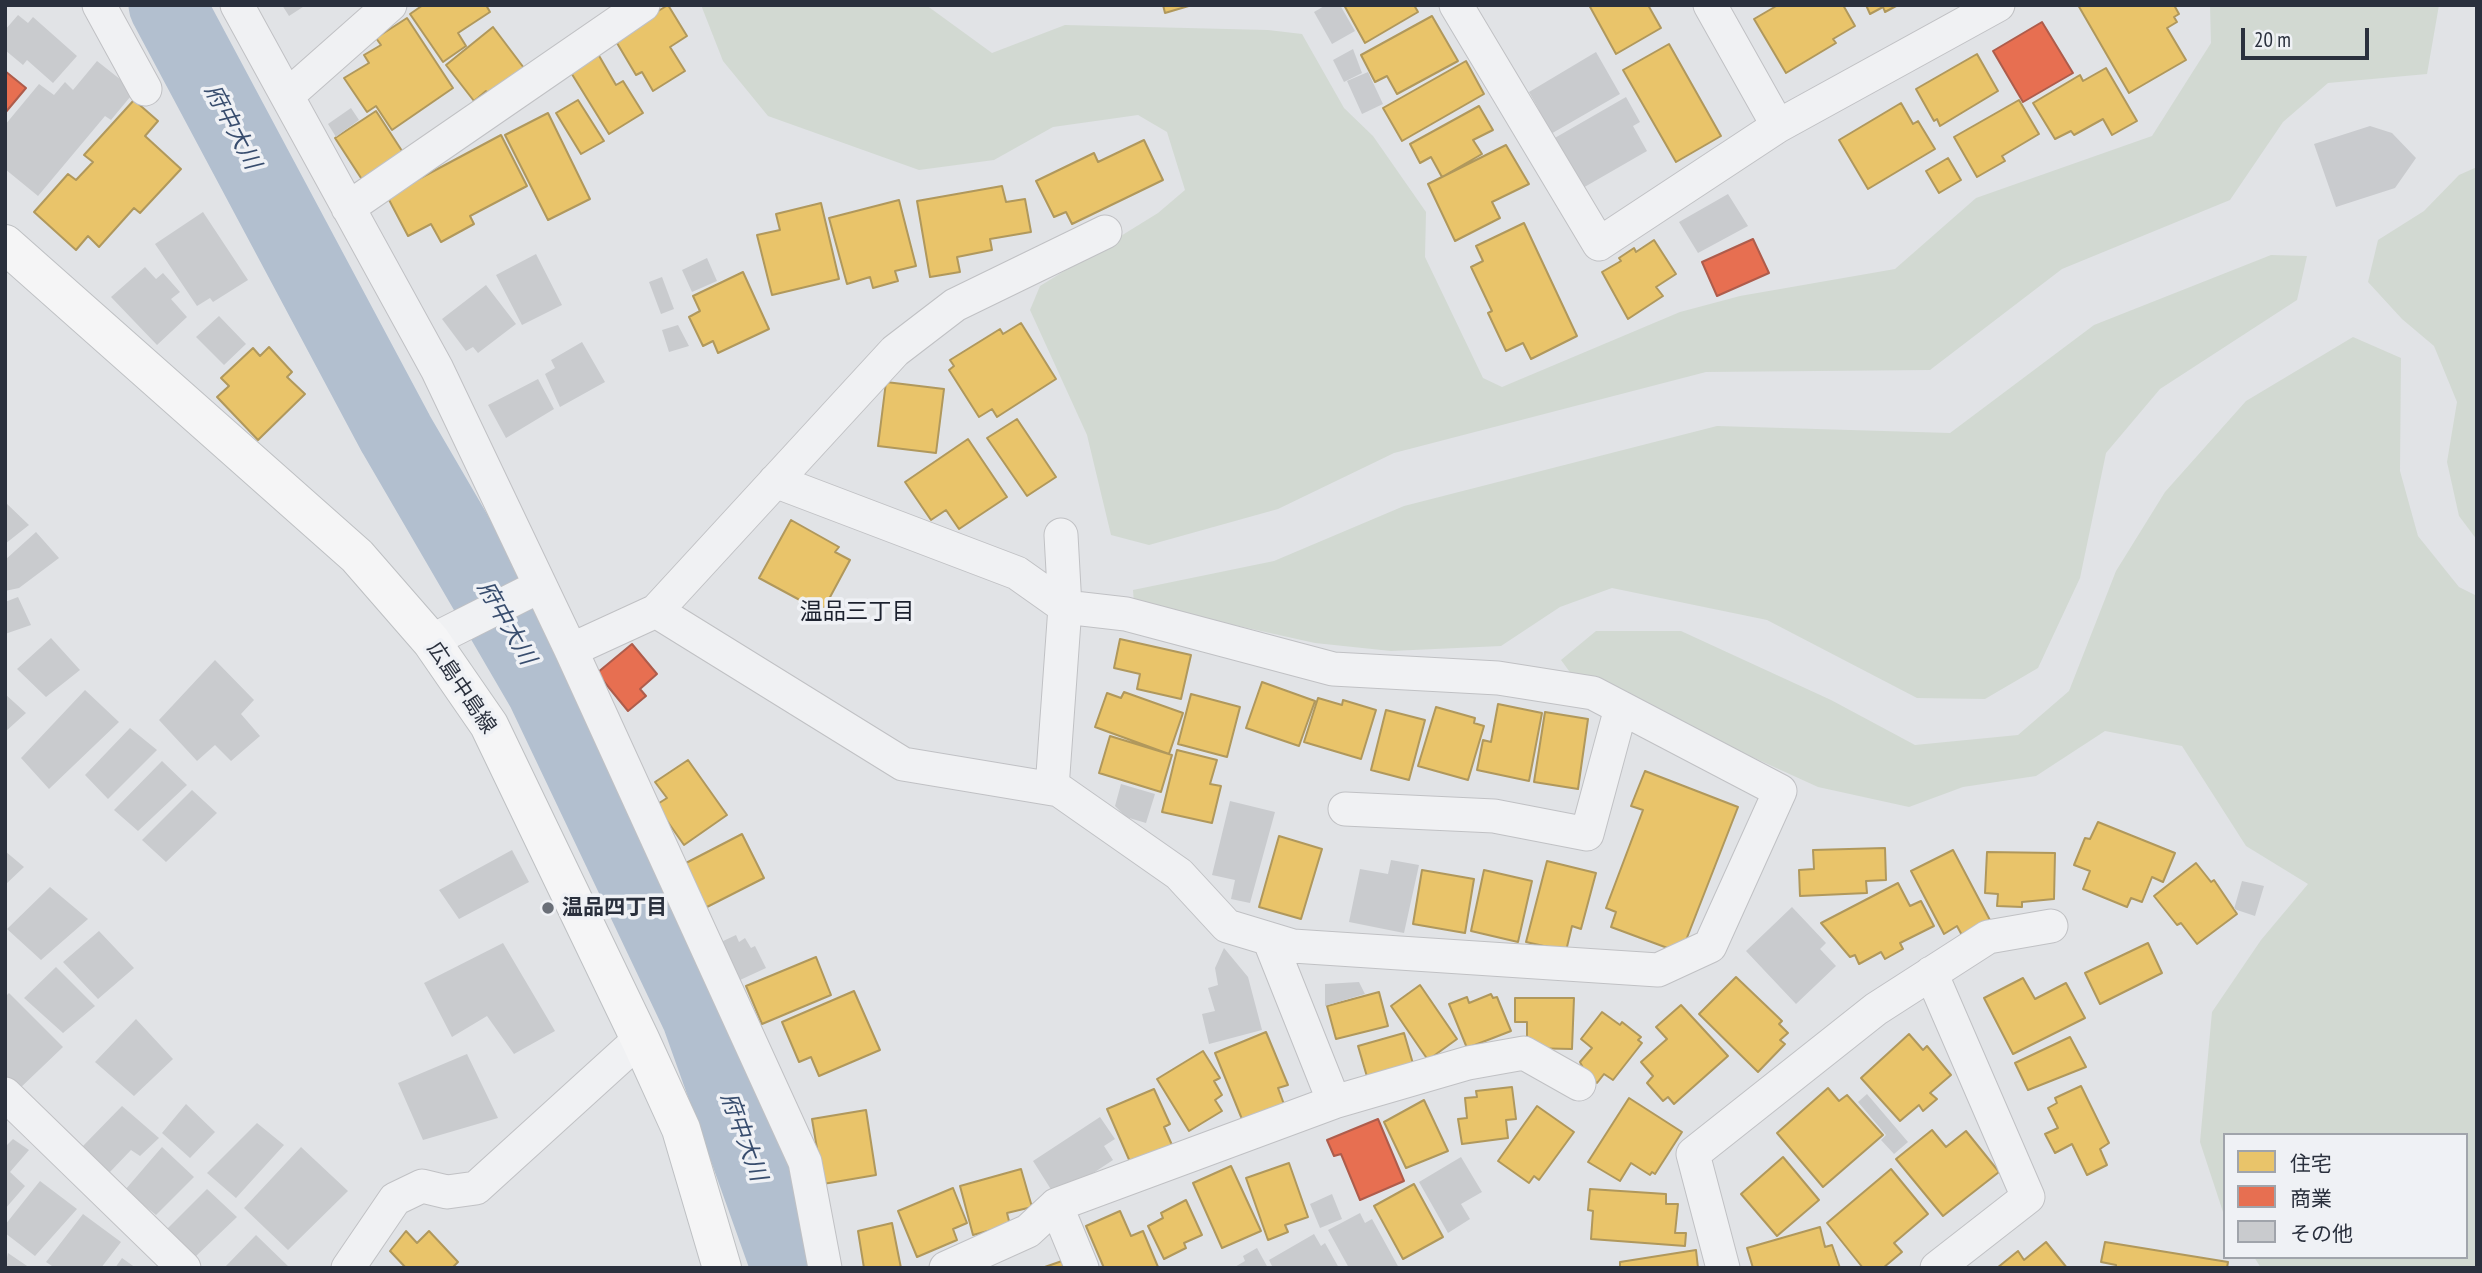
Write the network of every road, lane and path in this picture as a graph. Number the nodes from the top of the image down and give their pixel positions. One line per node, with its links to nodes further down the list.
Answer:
1 (99, 5): 8 (street)
2 (237, 5): 9 (street)
3 (390, 5): 9 (street)
4 (643, 5): 11 (street)
5 (1456, 5): 10 (street)
6 (1710, 5): 10 (street)
7 (1998, 5): 10 (street)
8 (145, 89)
9 (287, 96): 11 (street)
10 (1778, 126)
11 (348, 208): 16 (street)
12 (1105, 232): 14 (street)
13 (5, 244): 19 (main road, 広島中島線)
14 (775, 481): 17 (street); 18 (street)
15 (1061, 535): 17 (street)
16 (540, 586): 19 (street); 20 (street)
17 (1065, 607): 21 (street); 22 (street)
18 (656, 611): 20 (street); 22 (street)
19 (431, 641): 27 (main road, 広島中島線)
20 (571, 650): 35 (street)
21 (1621, 708): 23 (street); 25 (street)
22 (1052, 788): 25 (street)
23 (1345, 810)
24 (2051, 926): 26 (street)
25 (1269, 939): 30 (street)
26 (1931, 973): 38 (street); 39 (street)
27 (640, 1039): 33 (street); 34 (main road, 広島中島線)
28 (1579, 1084): 30 (street)
29 (5, 1094): 32 (street)
30 (1334, 1102): 31 (street)
31 (1056, 1205): 36 (street); 37 (street)
32 (184, 1268)
33 (348, 1268)
34 (722, 1268)
35 (825, 1268)
36 (946, 1268)
37 (1082, 1268)
38 (1723, 1268)
39 (1937, 1268)

